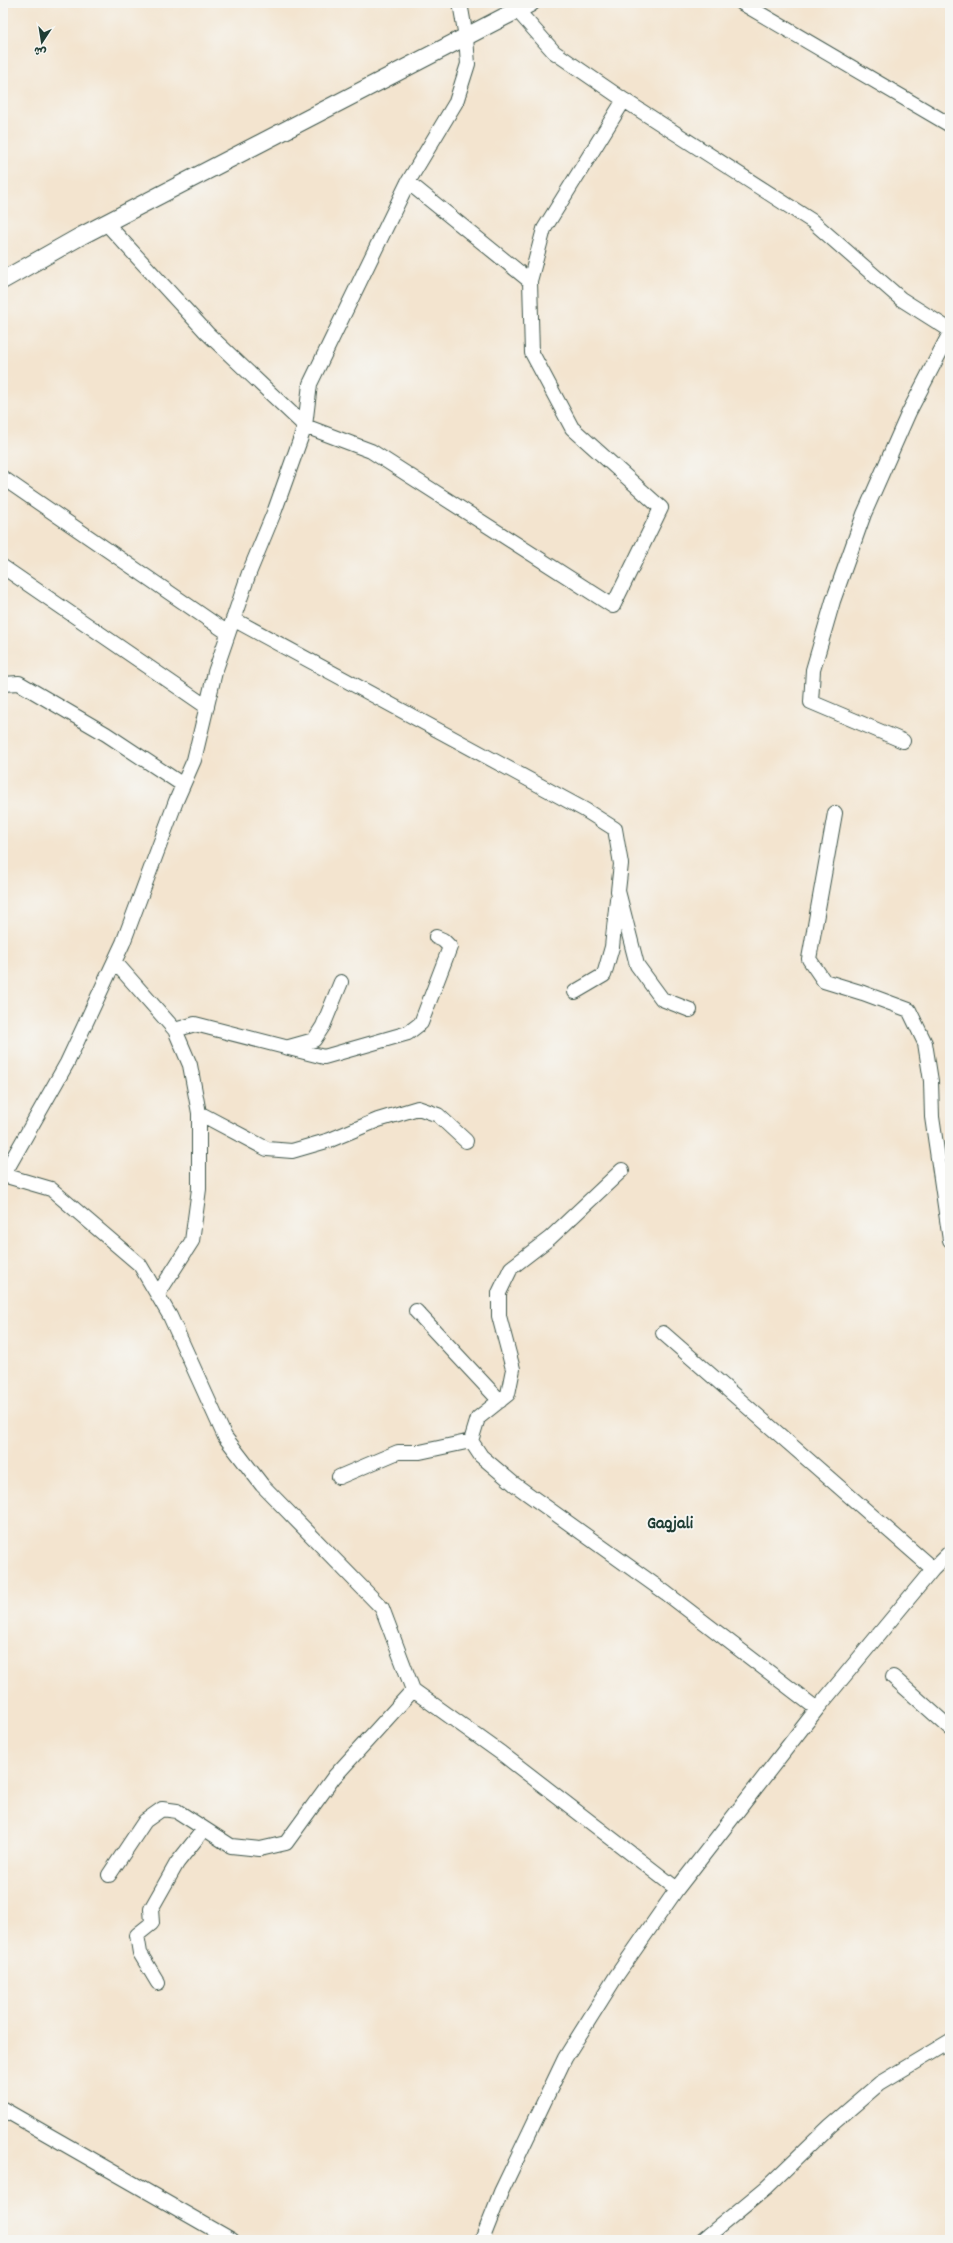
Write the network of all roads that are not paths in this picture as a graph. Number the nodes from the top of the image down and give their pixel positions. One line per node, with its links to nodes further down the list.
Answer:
1 (460, 3): 4 (street)
2 (742, 3): 6 (street)
3 (524, 7): 4 (street); 5 (street)
4 (466, 37): 7 (street); 8 (street)
5 (624, 100): 10 (street); 11 (street)
6 (950, 125)
7 (408, 182): 10 (street); 13 (street)
8 (106, 223): 9 (street); 13 (street)
9 (3, 280)
10 (530, 281): 13 (street)
11 (950, 330)
12 (950, 333): 20 (street)
13 (305, 426): 16 (street)
14 (3, 478): 17 (street)
15 (3, 567): 19 (street)
16 (233, 619): 17 (street); 23 (street)
17 (228, 633): 19 (street)
18 (3, 684): 21 (street)
19 (206, 707): 21 (street)
20 (903, 742)
21 (183, 785): 25 (street)
22 (835, 813): 35 (street)
23 (618, 891): 27 (street); 28 (street)
24 (436, 937): 30 (street)
25 (115, 962): 29 (street); 34 (street)
26 (341, 982): 30 (street)
27 (575, 992)
28 (690, 1010)
29 (175, 1030): 30 (street); 31 (street)
30 (289, 1047)
31 (199, 1113): 32 (street); 36 (street)
32 (466, 1141)
33 (622, 1170): 39 (street)
34 (3, 1175): 36 (street)
35 (950, 1240)
36 (158, 1294): 45 (street)
37 (416, 1311): 39 (street)
38 (663, 1333): 43 (street)
39 (500, 1401): 40 (street)
40 (471, 1441): 41 (street); 46 (street)
41 (339, 1477)
42 (950, 1552): 43 (street)
43 (933, 1569): 46 (street)
44 (893, 1677): 47 (street)
45 (414, 1690): 48 (street); 50 (street)
46 (817, 1709): 50 (street)
47 (950, 1728)
48 (204, 1829): 49 (street); 51 (street)
49 (109, 1875)
50 (678, 1889): 55 (street)
51 (158, 1983)
52 (950, 2040): 56 (street)
53 (3, 2109): 54 (street)
54 (232, 2240)
55 (482, 2240)
56 (703, 2240)

